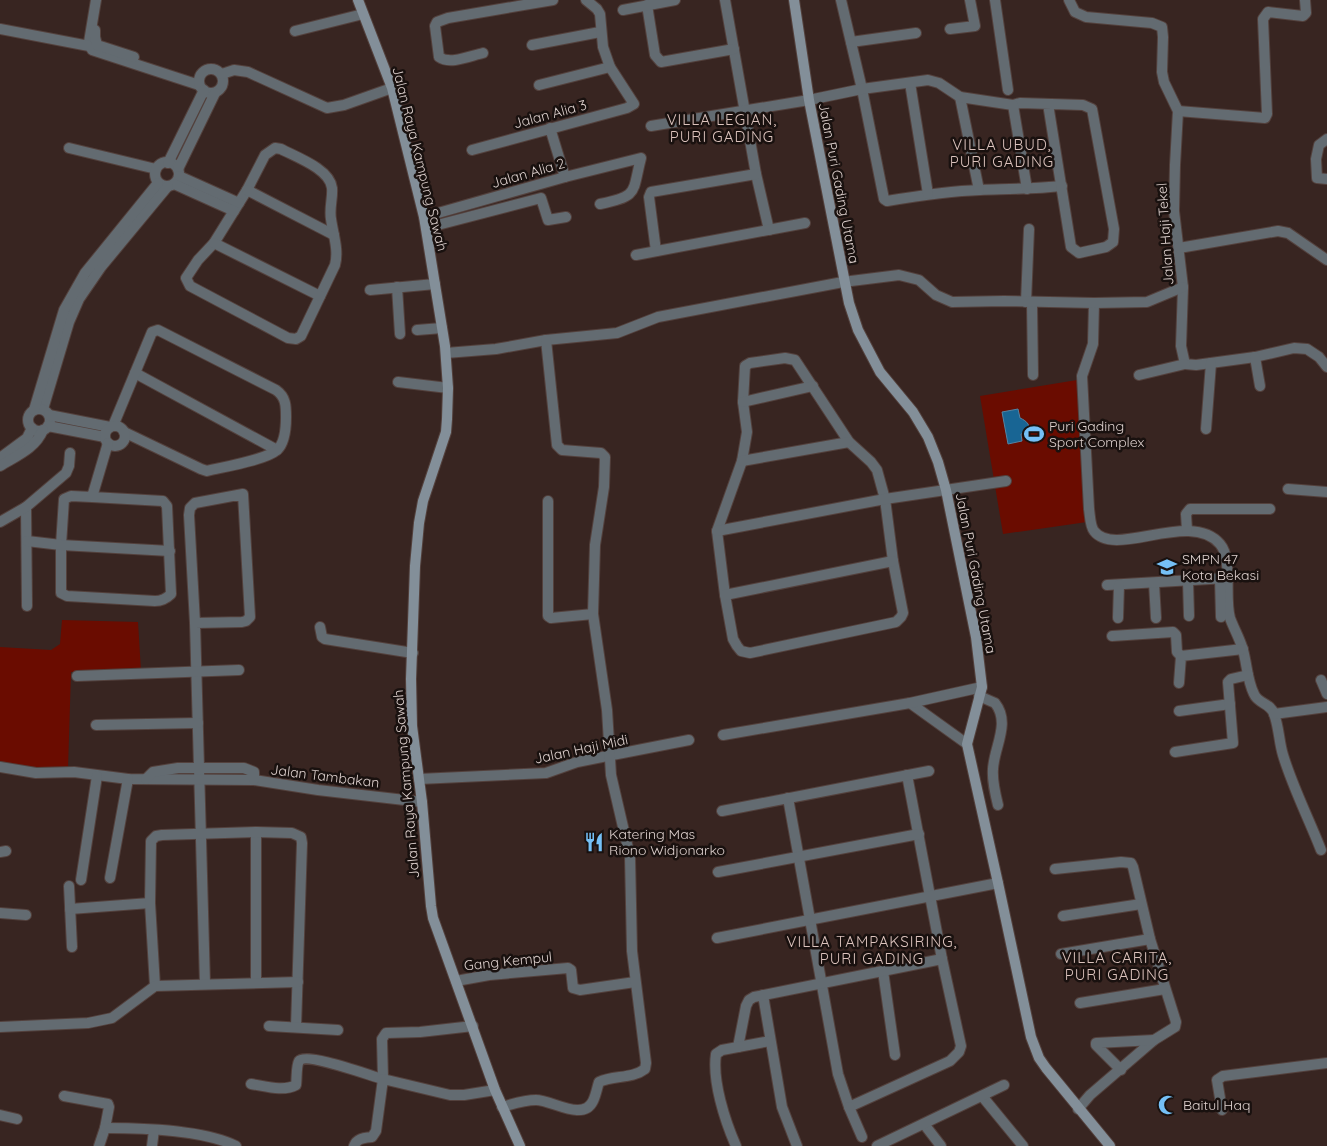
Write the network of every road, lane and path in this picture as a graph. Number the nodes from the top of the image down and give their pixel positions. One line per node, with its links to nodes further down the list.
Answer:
1 (96, 0): 24 (street)
2 (101, 0): 30 (street)
3 (358, 0): 16 (street, Jalan Raya Kampung Sawah)
4 (553, 0): 26 (street)
5 (586, 0): 20 (street)
6 (676, 0): 14 (street)
7 (725, 0): 25 (street)
8 (794, 0): 37 (street, Jalan Puri Gading Utama)
9 (841, 0): 22 (street)
10 (970, 0): 18 (street)
11 (996, 0): 34 (street)
12 (1069, 0): 41 (street)
13 (1305, 0): 41 (street)
14 (648, 5): 15 (street); 25 (street)
15 (623, 10)
16 (363, 14): 19 (street); 32 (street, Jalan Raya Kampung Sawah)
17 (0, 29): 24 (street)
18 (950, 29)
19 (295, 31)
20 (600, 32): 23 (street); 27 (street)
21 (916, 33): 22 (street)
22 (851, 42): 33 (street)
23 (532, 45)
24 (89, 46): 30 (street)
25 (734, 49): 40 (street)
26 (483, 53)
27 (610, 67): 31 (street); 43 (street, Jalan Alia 3)
28 (222, 74): 30 (street); 32 (street); 35 (street)
29 (910, 83): 33 (street); 36 (street); 57 (street)
30 (201, 84): 35 (street); 47 (street)
31 (539, 86)
32 (392, 88): 61 (street, Jalan Raya Kampung Sawah)
33 (857, 90): 37 (street); 57 (street)
34 (1008, 90)
35 (215, 92): 52 (street)
36 (960, 97): 39 (street); 56 (street)
37 (809, 100): 40 (street); 71 (street, Jalan Puri Gading Utama)
38 (1048, 104): 39 (street); 53 (street); 53 (street)
39 (1013, 105): 54 (street)
40 (745, 110): 42 (street); 49 (street)
41 (1178, 111): 67 (street, Jalan Haji Tekel)
42 (651, 126)
43 (550, 128): 46 (street, Jalan Alia 3); 50 (street)
44 (1327, 139): 51 (street)
45 (69, 148): 48 (street)
46 (472, 150)
47 (168, 162): 48 (street); 52 (street)
48 (156, 169): 52 (street)
49 (756, 174): 64 (street); 68 (street)
50 (565, 177): 58 (street, Jalan Alia 2); 61 (street, Jalan Alia 2)
51 (1327, 179)
52 (171, 180): 59 (street); 96 (street)
53 (1062, 186): 54 (street)
54 (1027, 189): 56 (street)
55 (247, 190): 59 (street); 65 (street); 65 (street)
56 (979, 190): 57 (street)
57 (928, 194)
58 (600, 204)
59 (236, 207): 66 (street)
60 (566, 217): 61 (street)
61 (425, 223): 72 (street, Jalan Raya Kampung Sawah)
62 (805, 223): 64 (street)
63 (1029, 229): 77 (street)
64 (768, 230): 68 (street)
65 (334, 235): 76 (street)
66 (214, 243): 76 (street); 76 (street)
67 (1179, 248): 70 (street); 74 (street, Jalan Haji Tekel)
68 (656, 252): 69 (street)
69 (636, 255)
70 (1327, 260)
71 (843, 282): 77 (street); 82 (street); 110 (street, Jalan Puri Gading Utama)
72 (435, 284): 73 (street); 79 (street, Jalan Raya Kampung Sawah)
73 (397, 287): 75 (street); 81 (street)
74 (1183, 288): 78 (street); 86 (street, Jalan Haji Tekel)
75 (370, 290)
76 (320, 296)
77 (1029, 302): 78 (street); 89 (street)
78 (1094, 303): 118 (street)
79 (442, 328): 80 (street); 83 (street, Jalan Raya Kampung Sawah)
80 (417, 330)
81 (400, 334)
82 (546, 340): 83 (street); 131 (street)
83 (446, 353): 94 (street, Jalan Raya Kampung Sawah)
84 (1255, 357): 85 (street); 87 (street); 93 (street)
85 (1211, 363): 86 (street); 99 (street)
86 (1185, 364): 90 (street)
87 (1327, 367)
88 (135, 373): 97 (street); 103 (street); 103 (street)
89 (1033, 375)
90 (1139, 375)
91 (398, 382): 94 (street)
92 (813, 386): 95 (street); 95 (street); 102 (street)
93 (1260, 386)
94 (448, 388): 140 (street, Jalan Raya Kampung Sawah)
95 (743, 402): 106 (street)
96 (42, 411): 97 (street); 98 (street); 98 (street)
97 (112, 427): 100 (street); 101 (street)
98 (41, 428): 101 (street); 105 (street); 107 (street)
99 (1206, 429)
100 (123, 437): 101 (street); 103 (street)
101 (106, 440): 112 (street)
102 (849, 442): 106 (street); 113 (street)
103 (277, 450)
104 (70, 453): 115 (street)
105 (0, 458)
106 (742, 460): 119 (street)
107 (0, 466)
108 (1006, 481): 110 (street)
109 (1288, 489): 111 (street)
110 (946, 490): 113 (street); 148 (street, Jalan Puri Gading Utama)
111 (1327, 492)
112 (92, 497): 121 (street); 122 (street)
113 (885, 500): 119 (street); 123 (street)
114 (548, 501): 131 (street)
115 (26, 507): 117 (street); 120 (street)
116 (1270, 509): 118 (street)
117 (0, 522)
118 (1187, 530): 124 (street)
119 (717, 531): 129 (street)
120 (26, 542): 121 (street); 130 (street)
121 (61, 546): 122 (street); 122 (street)
122 (170, 551)
123 (893, 561): 129 (street); 129 (street)
124 (1224, 579): 125 (street); 133 (street); 139 (street)
125 (1188, 581): 126 (street); 132 (street)
126 (1154, 583): 128 (street); 135 (street)
127 (1106, 585): 128 (street)
128 (1119, 585): 134 (street)
129 (725, 595)
130 (27, 606)
131 (593, 614): 161 (street)
132 (1189, 616)
133 (1221, 617)
134 (1118, 618)
135 (1156, 618)
136 (195, 623): 136 (street); 143 (street)
137 (320, 627): 140 (street)
138 (1112, 636): 141 (street)
139 (1243, 649): 141 (street); 144 (street)
140 (413, 653): 170 (street, Jalan Raya Kampung Sawah)
141 (1181, 656): 147 (street)
142 (239, 670): 143 (street)
143 (196, 672): 145 (street); 155 (street)
144 (1248, 675): 151 (street); 154 (street)
145 (77, 676)
146 (1321, 680): 149 (street)
147 (1179, 683)
148 (980, 692): 150 (street); 159 (street, Jalan Puri Gading Utama); 174 (street)
149 (1327, 694)
150 (910, 703): 157 (street); 159 (street)
151 (1230, 704): 153 (street); 160 (street)
152 (1327, 707): 154 (street)
153 (1179, 711)
154 (1274, 714): 179 (street)
155 (198, 723): 156 (street); 163 (street)
156 (96, 725)
157 (723, 735)
158 (689, 740): 161 (street, Jalan Haji Midi)
159 (967, 744): 185 (street, Jalan Puri Gading Utama)
160 (1175, 752)
161 (609, 756): 170 (street, Jalan Haji Midi); 203 (street)
162 (0, 767): 166 (street, Jalan Tambakan)
163 (199, 768): 168 (street, Jalan Tambakan); 169 (street); 171 (street, Jalan Tambakan)
164 (929, 770): 165 (street)
165 (907, 775): 172 (street); 178 (street)
166 (97, 776): 167 (street, Jalan Tambakan); 184 (street)
167 (128, 779): 168 (street, Jalan Tambakan); 183 (street)
168 (146, 779): 169 (street, Jalan Tambakan)
169 (200, 779): 171 (street, Jalan Tambakan); 177 (street)
170 (419, 779): 173 (street, Jalan Raya Kampung Sawah)
171 (254, 780): 173 (street, Jalan Tambakan)
172 (788, 798): 175 (street); 180 (street)
173 (422, 802): 201 (street, Jalan Raya Kampung Sawah)
174 (998, 804)
175 (722, 812)
176 (256, 832): 177 (street); 202 (street); 205 (street)
177 (200, 834): 188 (street); 206 (street)
178 (919, 834): 180 (street); 187 (street)
179 (1321, 850)
180 (798, 857): 182 (street); 194 (street)
181 (1055, 869): 189 (street)
182 (718, 872)
183 (110, 878)
184 (81, 880)
185 (998, 883): 187 (street); 228 (street, Jalan Puri Gading Utama)
186 (69, 886): 190 (street)
187 (930, 897): 194 (street); 199 (street)
188 (150, 903): 190 (street); 207 (street)
189 (1141, 904): 193 (street); 196 (street)
190 (70, 909): 197 (street)
191 (0, 913): 192 (street)
192 (26, 915)
193 (1063, 916)
194 (810, 920): 195 (street); 204 (street)
195 (717, 938)
196 (1150, 938): 198 (street); 208 (street)
197 (72, 947)
198 (1061, 954)
199 (942, 959): 200 (street); 229 (street)
200 (883, 971): 204 (street); 219 (street)
201 (456, 981): 203 (street, Gang Kempul); 212 (street, Jalan Raya Kampung Sawah)
202 (298, 982): 205 (street); 214 (street)
203 (635, 982): 230 (street)
204 (822, 982): 209 (street); 229 (street)
205 (256, 983): 206 (street)
206 (205, 984): 207 (street)
207 (154, 986): 213 (street)
208 (1165, 989): 210 (street); 216 (street)
209 (762, 994): 217 (street); 218 (street)
210 (1080, 1002)
211 (269, 1026): 214 (street)
212 (473, 1026): 222 (street); 225 (street, Jalan Raya Kampung Sawah)
213 (0, 1027)
214 (296, 1027): 215 (street)
215 (338, 1030)
216 (1154, 1040): 221 (street); 221 (street)
217 (770, 1041): 218 (street); 244 (street)
218 (738, 1047): 243 (street)
219 (896, 1055)
220 (1327, 1063): 231 (street)
221 (1121, 1070): 228 (street)
222 (383, 1080): 223 (street); 225 (street); 241 (street)
223 (251, 1084)
224 (1004, 1085): 227 (street)
225 (495, 1090): 230 (street, Jalan Raya Kampung Sawah)
226 (64, 1096): 235 (street)
227 (982, 1096): 234 (street); 247 (street)
228 (1076, 1106): 248 (street, Jalan Puri Gading Utama)
229 (849, 1107): 237 (street)
230 (502, 1108): 242 (street, Jalan Raya Kampung Sawah)
231 (1222, 1110)
232 (0, 1115): 233 (street)
233 (17, 1119)
234 (924, 1124): 245 (street); 246 (street)
235 (105, 1128): 236 (street); 238 (street)
236 (154, 1130): 239 (street); 240 (street)
237 (862, 1137)
238 (99, 1146)
239 (152, 1146)
240 (236, 1146)
241 (354, 1146)
242 (520, 1146)
243 (736, 1146)
244 (798, 1146)
245 (877, 1146)
246 (941, 1146)
247 (1023, 1146)
248 (1110, 1146)

